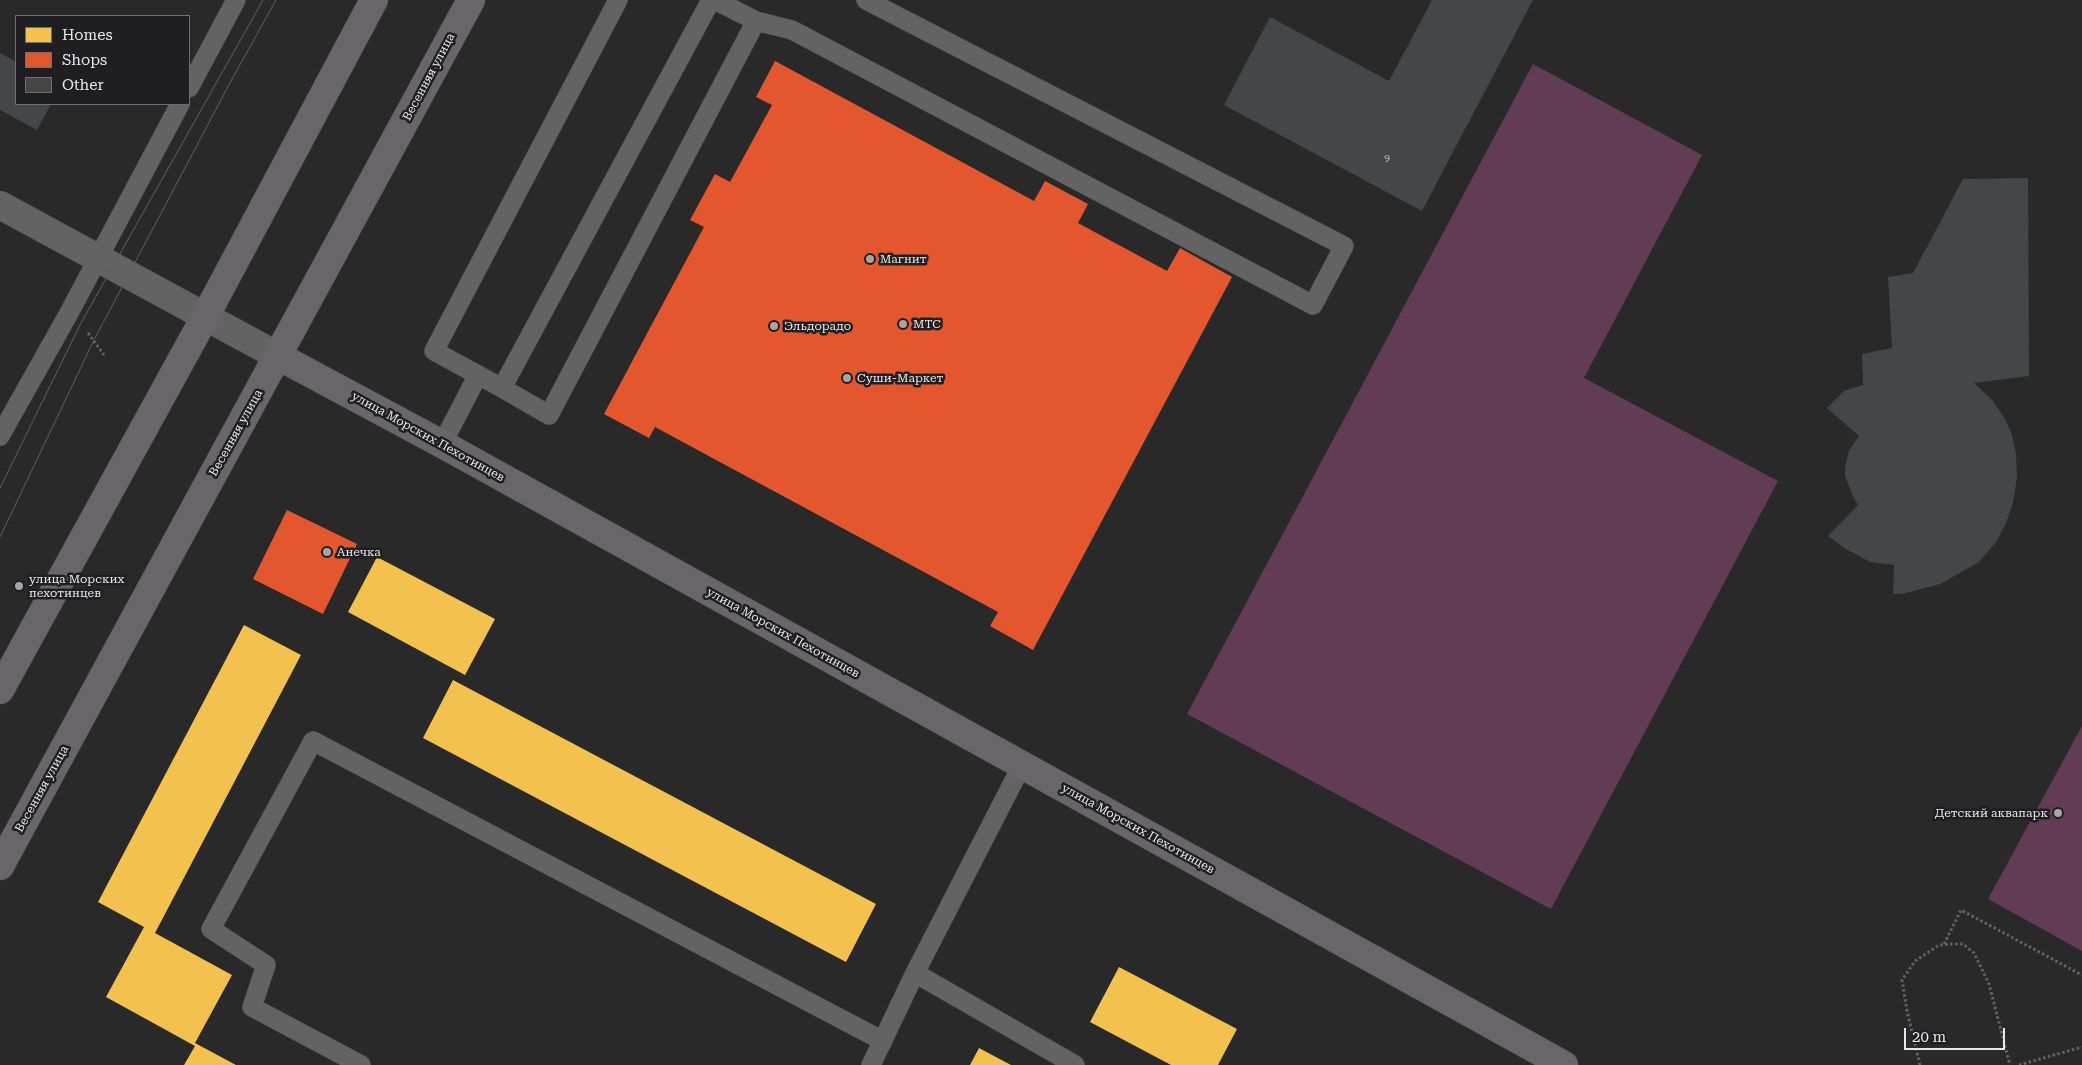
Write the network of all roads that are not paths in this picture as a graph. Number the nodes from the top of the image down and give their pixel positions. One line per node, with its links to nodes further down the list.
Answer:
1 (236, 0): 9 (lane)
2 (374, 0): 13 (street)
3 (471, 0): 14 (street, Весенняя улица)
4 (618, 0): 15 (lane)
5 (711, 0): 16 (lane)
6 (716, 0): 8 (lane)
7 (866, 0): 8 (lane)
8 (756, 21): 16 (lane)
9 (190, 86)
10 (179, 105): 12 (lane)
11 (0, 205): 12 (street, улица Морских Пехотинцев)
12 (98, 258): 13 (street, улица Морских Пехотинцев); 17 (lane)
13 (205, 317): 14 (street, улица Морских Пехотинцев); 19 (street)
14 (278, 356): 18 (street, улица Морских Пехотинцев); 21 (street, Весенняя улица)
15 (478, 375): 16 (lane); 18 (lane)
16 (502, 388)
17 (0, 436)
18 (442, 444): 20 (street, улица Морских Пехотинцев)
19 (0, 690)
20 (1022, 765): 22 (lane); 27 (street, улица Морских Пехотинцев)
21 (0, 866)
22 (915, 973): 23 (lane); 26 (lane)
23 (883, 1041): 24 (lane); 25 (lane)
24 (360, 1065)
25 (871, 1065)
26 (1075, 1065)
27 (1564, 1065)

